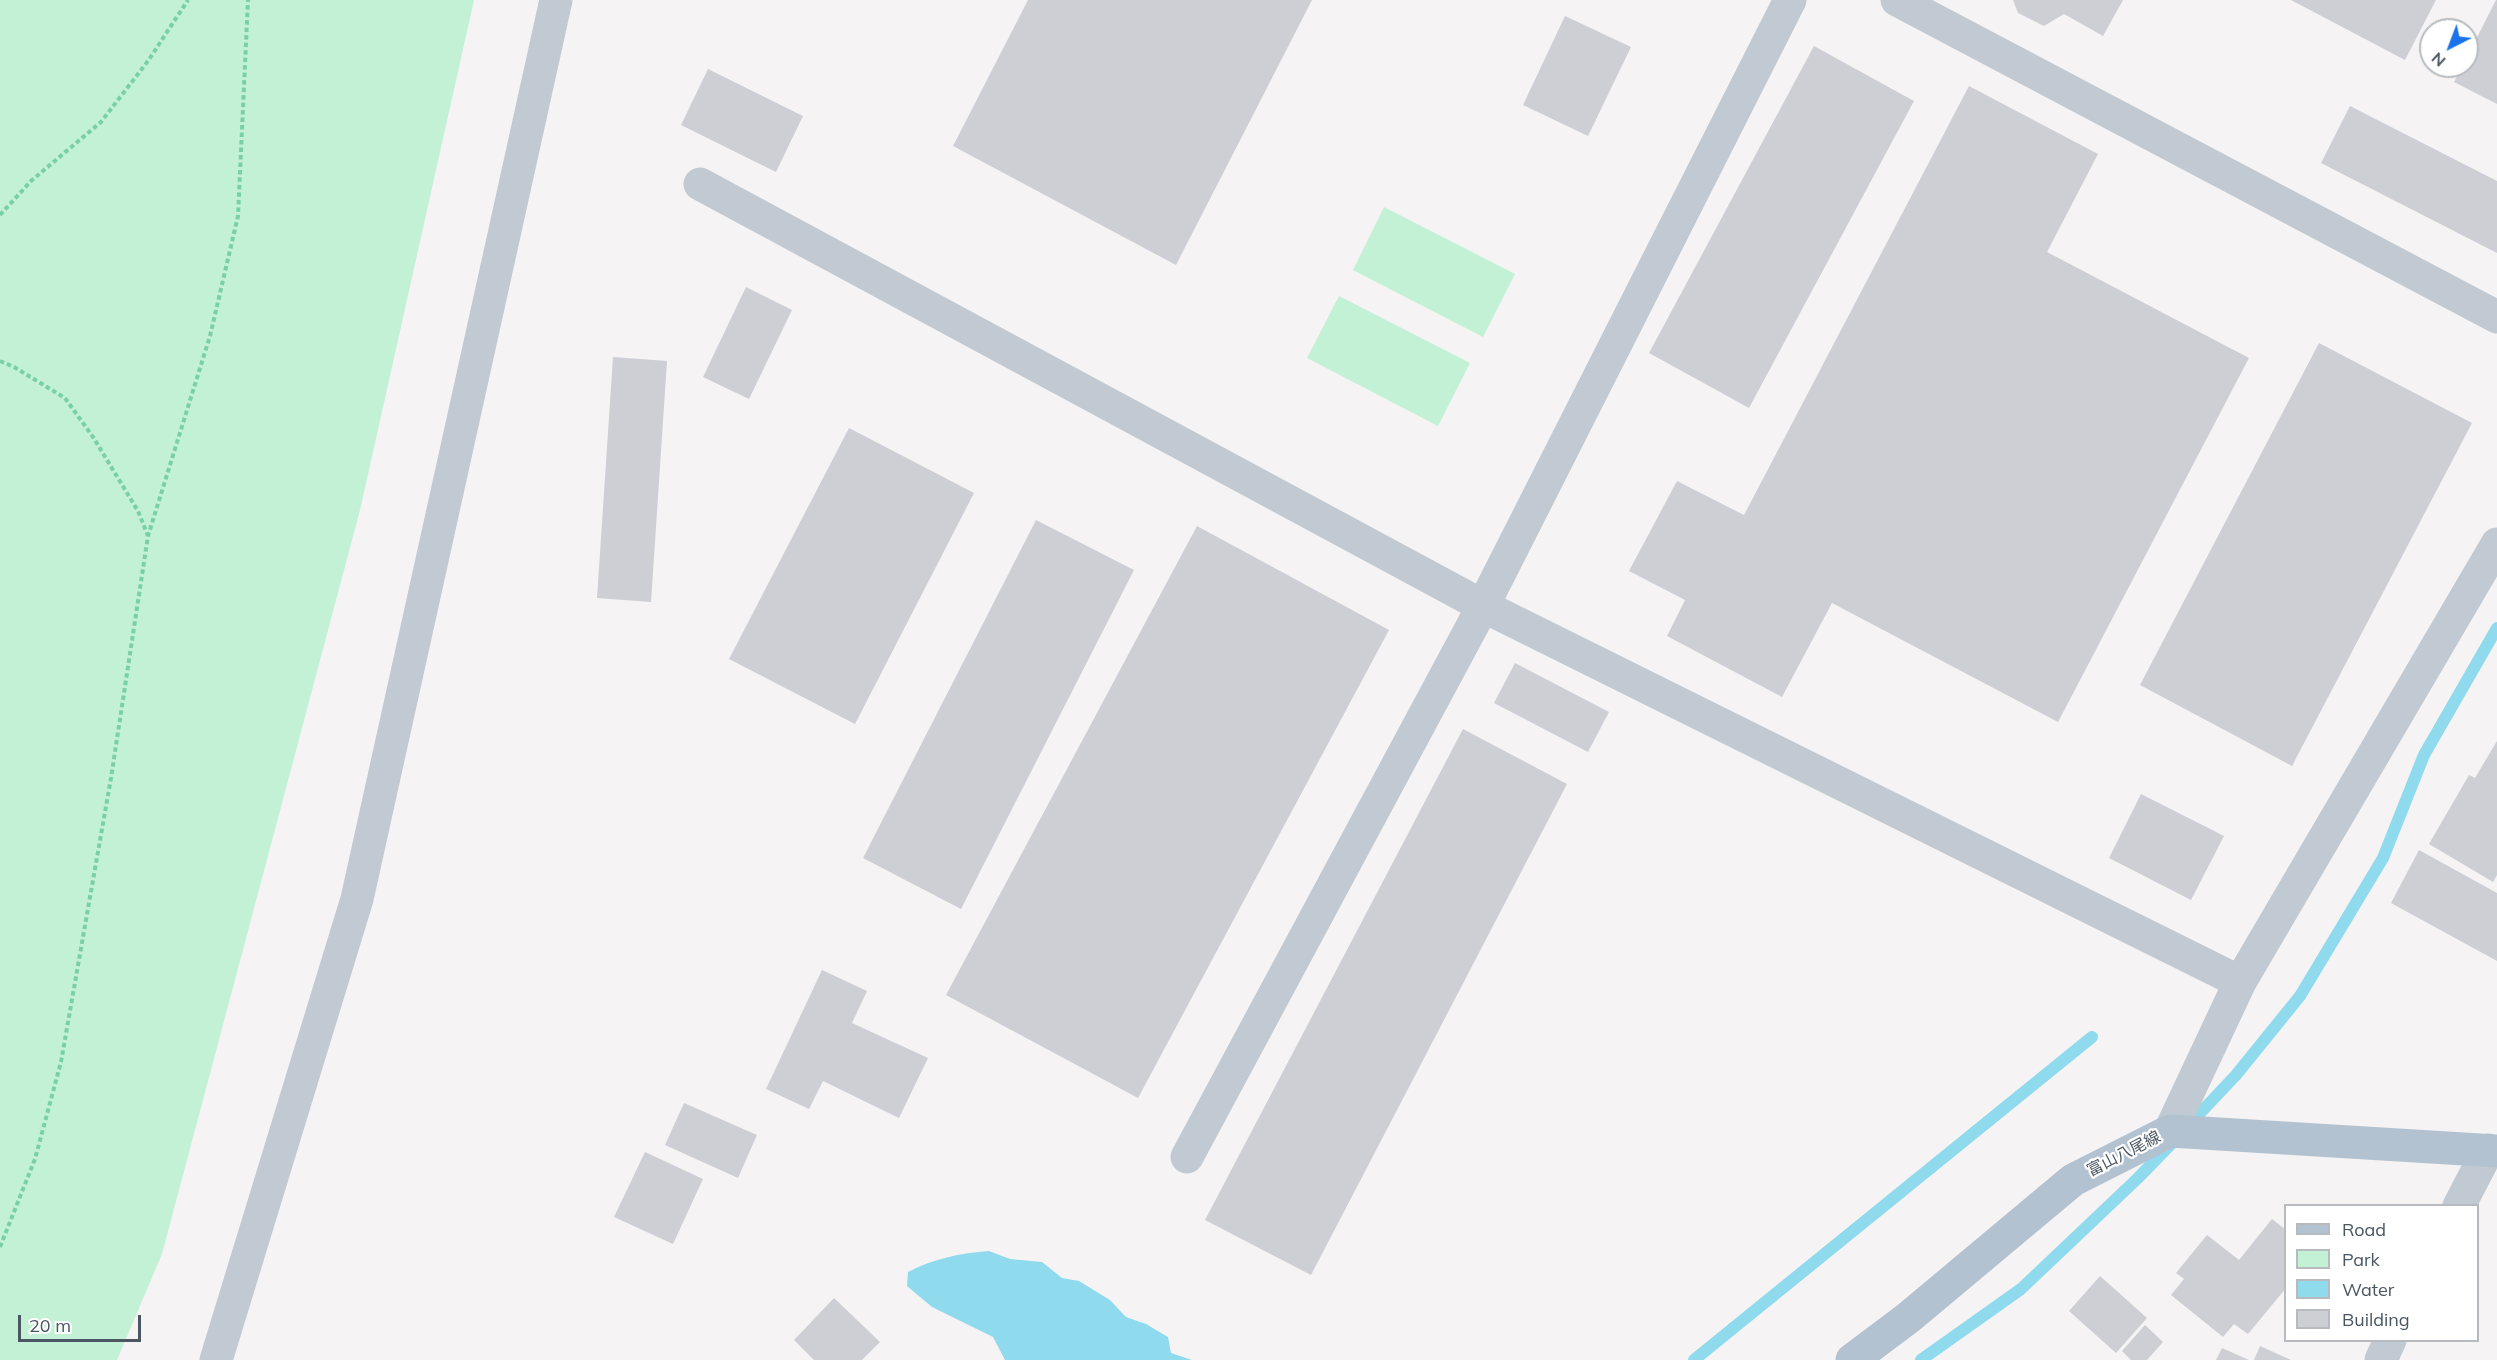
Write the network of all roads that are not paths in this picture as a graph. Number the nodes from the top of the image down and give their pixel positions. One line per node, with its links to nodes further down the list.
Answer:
1 (556, 0): 14 (street)
2 (1790, 0): 7 (street)
3 (1897, 0): 5 (street)
4 (700, 184): 7 (street)
5 (2497, 317)
6 (2497, 544): 8 (street)
7 (1484, 606): 8 (street); 11 (street)
8 (2240, 982): 9 (street)
9 (2170, 1131): 10 (main road, 富山八尾線); 15 (main road, 富山八尾線)
10 (2492, 1150): 12 (street)
11 (1187, 1156)
12 (2460, 1204)
13 (2390, 1342): 16 (street)
14 (216, 1360)
15 (1852, 1360)
16 (2380, 1360)

